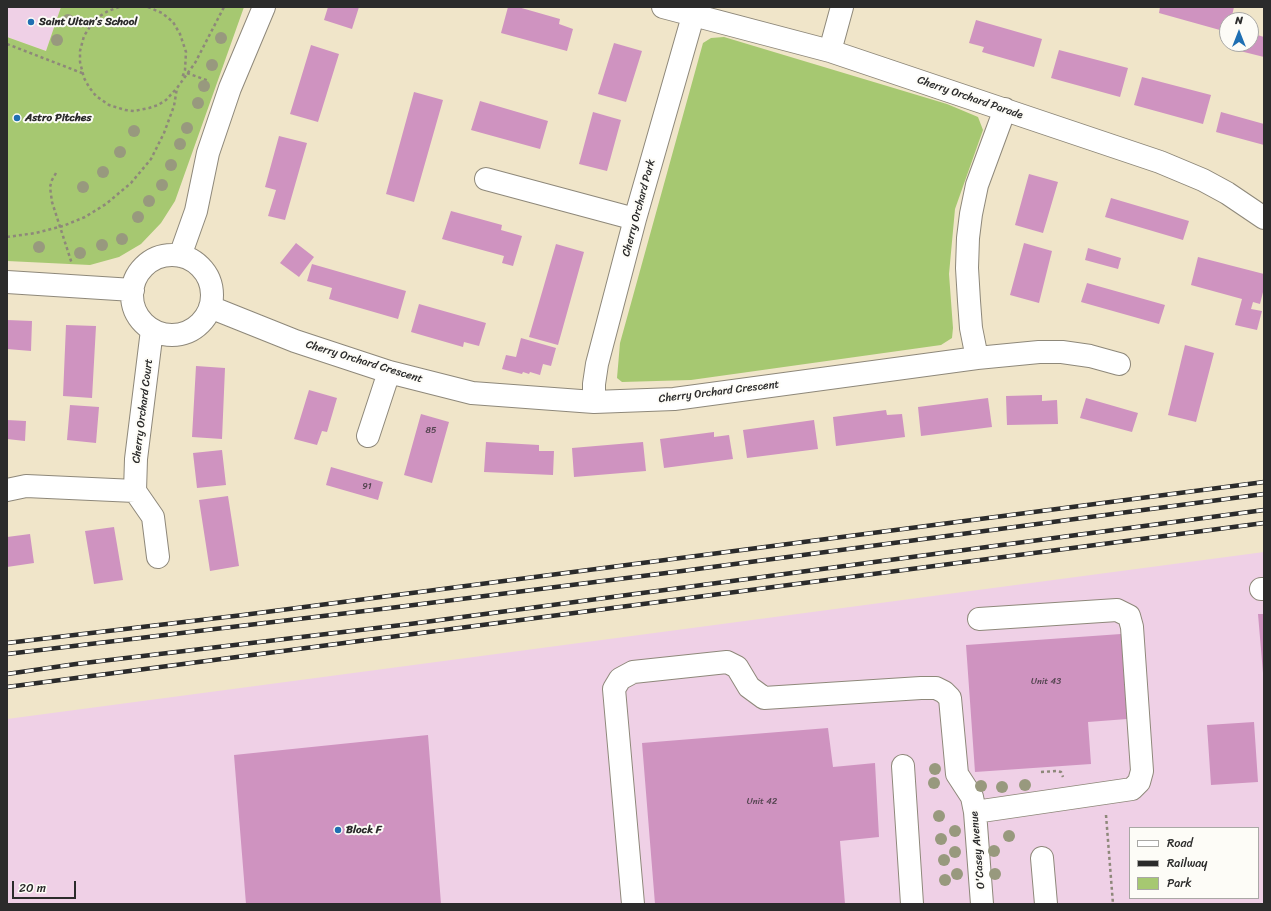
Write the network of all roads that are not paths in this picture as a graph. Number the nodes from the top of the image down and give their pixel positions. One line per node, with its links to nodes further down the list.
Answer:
1 (264, 7): 10 (street)
2 (663, 7): 4 (street, Cherry Orchard Parade)
3 (842, 7): 5 (street)
4 (692, 16): 5 (street, Cherry Orchard Parade); 9 (street, Cherry Orchard Park)
5 (830, 51): 6 (street, Cherry Orchard Parade)
6 (1005, 109): 8 (street, Cherry Orchard Parade); 15 (street)
7 (486, 179): 9 (street)
8 (1264, 218)
9 (635, 219): 18 (street, Cherry Orchard Park)
10 (180, 256): 12 (street); 13 (street)
11 (7, 282): 12 (street)
12 (133, 290): 14 (street)
13 (210, 307): 14 (street); 17 (street, Cherry Orchard Crescent)
14 (152, 330): 21 (street, Cherry Orchard Court)
15 (977, 358): 16 (street, Cherry Orchard Crescent); 18 (street, Cherry Orchard Crescent)
16 (1119, 364)
17 (389, 372): 18 (street, Cherry Orchard Crescent); 19 (street)
18 (594, 402)
19 (368, 436)
20 (7, 490): 21 (street)
21 (135, 492): 22 (street)
22 (158, 557)
23 (979, 619): 25 (street)
24 (903, 766): 28 (street)
25 (973, 805): 27 (street); 29 (street, O'Casey Avenue)
26 (1042, 858): 30 (street)
27 (633, 904)
28 (912, 904)
29 (982, 904)
30 (1046, 904)

